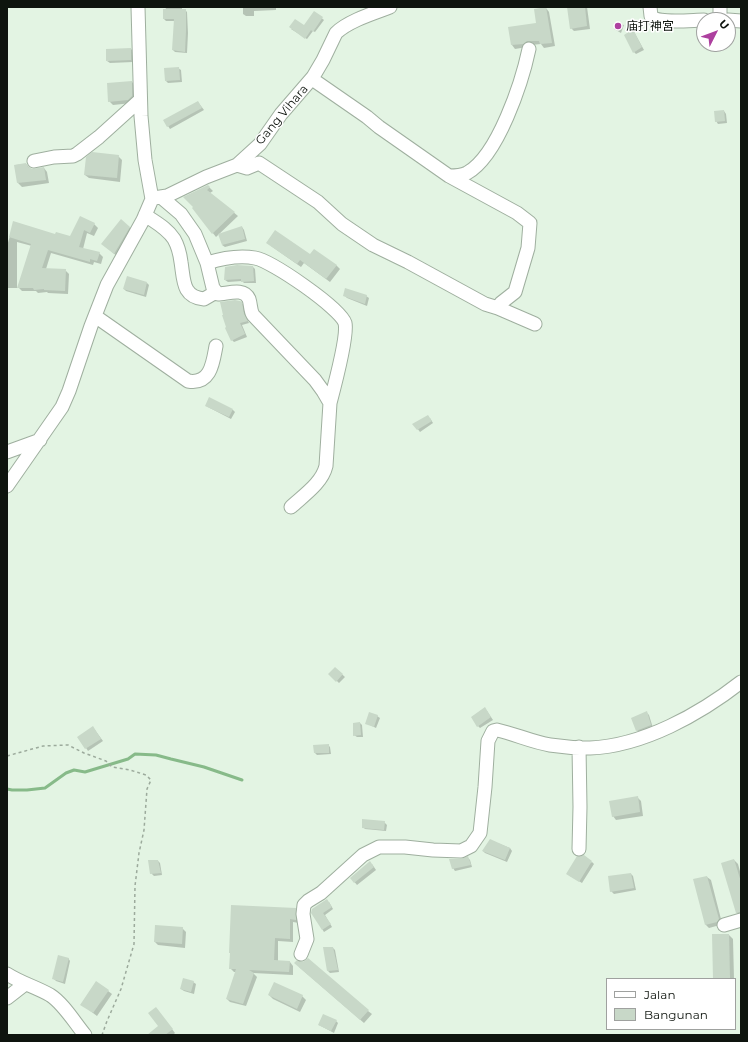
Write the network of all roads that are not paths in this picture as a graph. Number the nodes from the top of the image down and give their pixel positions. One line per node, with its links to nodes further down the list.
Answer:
1 (138, 7): 7 (street)
2 (390, 7): 6 (street, Gang Vihara)
3 (650, 7): 4 (street)
4 (696, 20)
5 (529, 49): 10 (street)
6 (314, 77): 9 (street, Gang Vihara); 10 (street)
7 (140, 100): 8 (street); 11 (street)
8 (34, 161)
9 (237, 165): 11 (street, Gang Vihara); 15 (street)
10 (449, 176): 15 (street)
11 (157, 198): 12 (street); 13 (street)
12 (145, 215): 14 (street); 16 (street)
13 (207, 263): 14 (street); 19 (street)
14 (216, 292): 19 (street)
15 (498, 308): 17 (street)
16 (95, 316): 18 (street); 20 (street)
17 (535, 324)
18 (216, 346)
19 (330, 403): 23 (street)
20 (40, 440): 21 (street); 22 (street)
21 (7, 452)
22 (7, 486)
23 (291, 507)
24 (741, 682): 25 (street)
25 (579, 747): 26 (street); 29 (street)
26 (579, 849)
27 (741, 920): 28 (street)
28 (724, 925)
29 (301, 954)
30 (7, 974): 31 (street)
31 (26, 984): 32 (street); 33 (street)
32 (7, 998)
33 (85, 1035)

